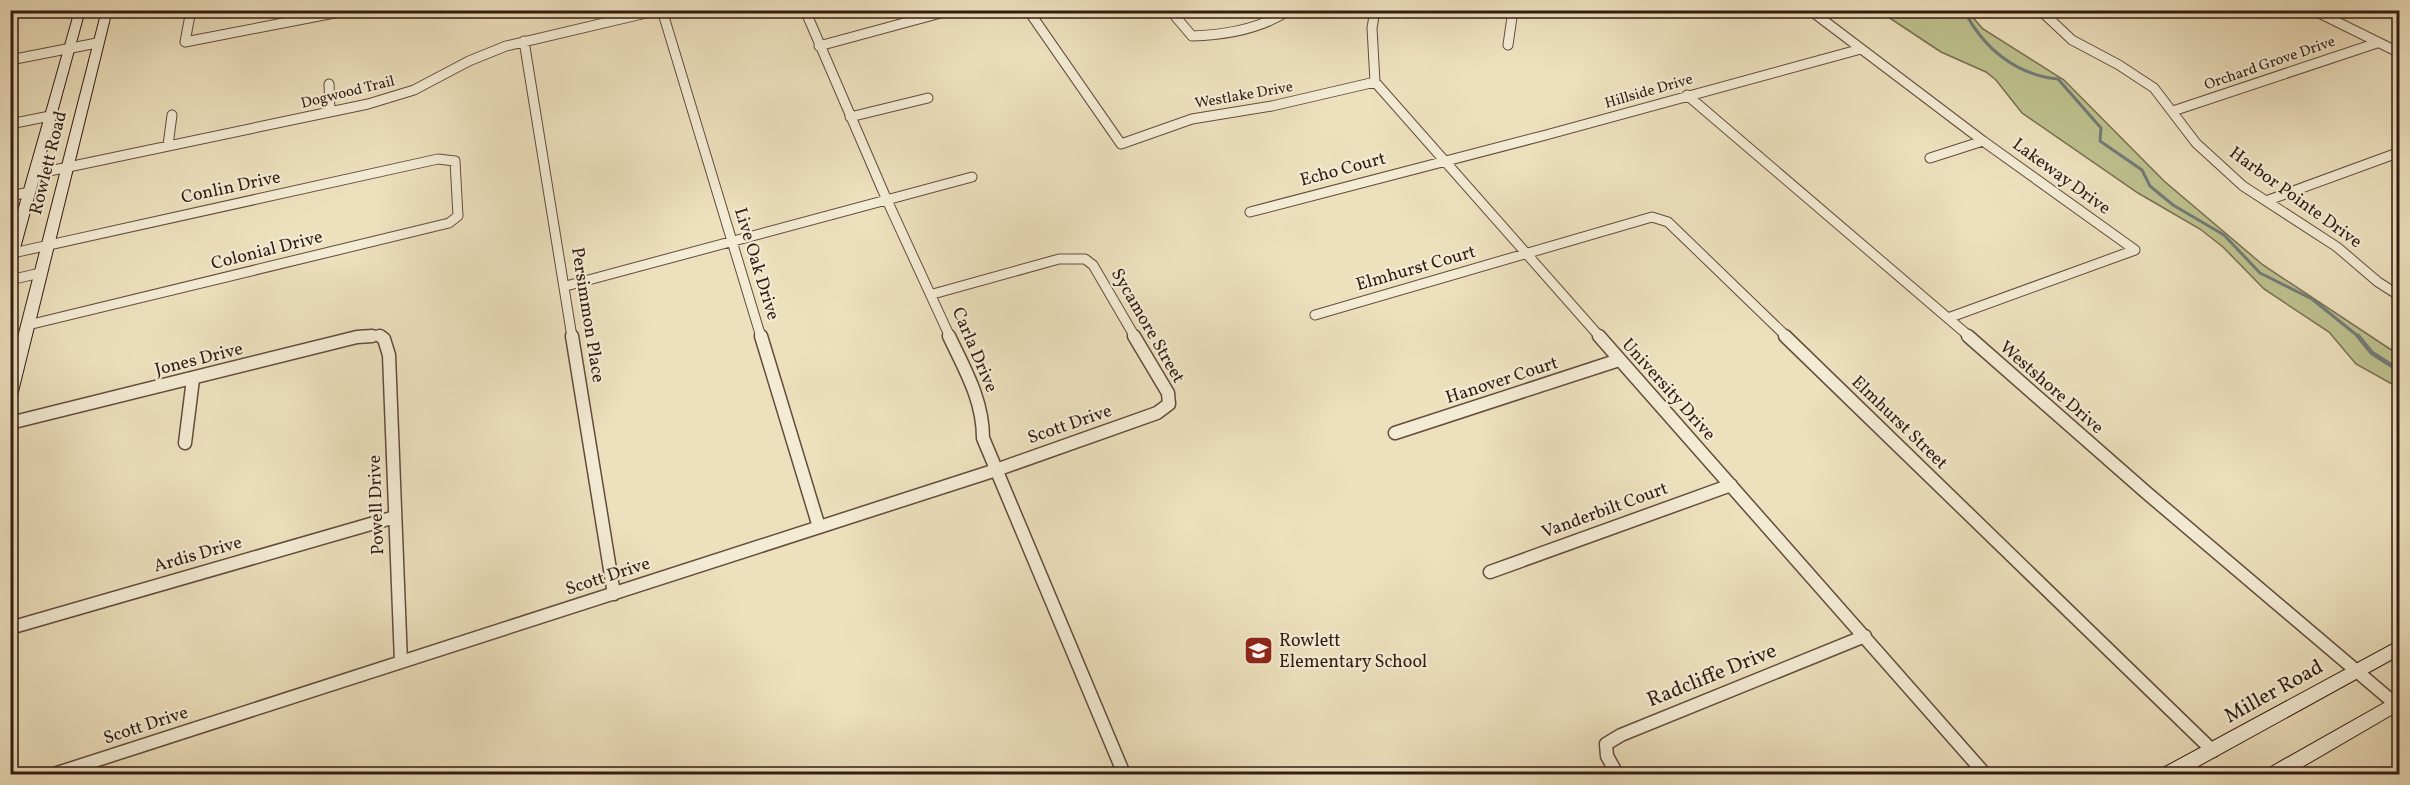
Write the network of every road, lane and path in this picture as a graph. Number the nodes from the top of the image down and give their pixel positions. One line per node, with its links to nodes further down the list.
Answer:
1 (80, 10): 23 (main road, Rowlett Road)
2 (97, 10): 17 (main road)
3 (191, 10): 16 (street)
4 (350, 10): 16 (street)
5 (661, 10): 18 (street, Dogwood Trail); 51 (street, Live Oak Drive)
6 (805, 10): 22 (street, Carla Drive)
7 (951, 10): 22 (street)
8 (1028, 10): 27 (street, Westlake Drive)
9 (1170, 10): 10 (street)
10 (1289, 10)
11 (1375, 10): 27 (street)
12 (1513, 10): 21 (street)
13 (1810, 10): 24 (street, Lakeway Drive)
14 (2040, 10): 31 (street, Harbor Pointe Drive)
15 (2313, 10): 20 (street)
16 (335, 12)
17 (106, 15): 19 (main road, Rowlett Road)
18 (524, 41): 32 (street, Dogwood Trail); 57 (street, Persimmon Place)
19 (97, 43): 23 (street); 43 (main road, Rowlett Road)
20 (2377, 43): 25 (street); 31 (street, Orchard Grove Drive)
21 (1508, 45)
22 (819, 46): 35 (street, Carla Drive)
23 (69, 48): 26 (street); 34 (main road, Rowlett Road)
24 (1861, 49): 29 (street, Hillside Drive); 37 (street, Lakeway Drive)
25 (2400, 53)
26 (10, 60)
27 (1375, 82): 41 (street, University Drive)
28 (329, 84): 32 (street)
29 (1687, 95): 41 (street, Hillside Drive); 61 (street, Westshore Drive)
30 (928, 98): 35 (street)
31 (2173, 111): 49 (street, Harbor Pointe Drive)
32 (330, 112): 38 (street, Dogwood Trail)
33 (172, 115): 38 (street)
34 (50, 116): 36 (street); 44 (main road, Rowlett Road)
35 (850, 117): 48 (street, Carla Drive)
36 (10, 124)
37 (1983, 141): 40 (street); 61 (street, Lakeway Drive)
38 (168, 145): 43 (street, Dogwood Trail)
39 (2400, 152): 49 (street)
40 (1930, 158)
41 (1444, 160): 50 (street, Echo Court); 53 (street, University Drive)
42 (455, 161): 52 (street, Conlin Drive); 62 (street, Colonial Drive)
43 (67, 167): 44 (street, Dogwood Trail); 52 (main road, Rowlett Road)
44 (35, 174): 46 (main road, Rowlett Road)
45 (972, 177): 48 (street)
46 (30, 192): 47 (street); 54 (main road, Rowlett Road)
47 (10, 196)
48 (886, 198): 51 (street); 58 (street, Carla Drive)
49 (2266, 201): 59 (street, Harbor Pointe Drive)
50 (1250, 212)
51 (733, 242): 57 (street); 74 (street, Live Oak Drive)
52 (46, 246): 54 (street, Conlin Drive); 55 (main road, Rowlett Road)
53 (1526, 253): 60 (street, Elmhurst Court); 64 (street, University Drive); 83 (street, Elmhurst Street)
54 (12, 258)
55 (40, 273): 56 (street); 62 (main road, Rowlett Road)
56 (10, 280)
57 (566, 286): 76 (street, Persimmon Place)
58 (933, 294): 67 (street, Sycamore Street); 71 (street, Carla Drive)
59 (2400, 296)
60 (1315, 315)
61 (1948, 318): 81 (street, Westshore Drive)
62 (28, 325): 66 (main road, Rowlett Road)
63 (386, 348): 65 (street, Jones Drive); 73 (street, Powell Drive)
64 (1619, 360): 69 (street, Hanover Court); 72 (street, University Drive)
65 (193, 379): 68 (street, Jones Drive); 70 (street)
66 (10, 396)
67 (1169, 404): 71 (street, Scott Drive)
68 (10, 423)
69 (1395, 433)
70 (185, 443)
71 (996, 470): 74 (street, Scott Drive); 85 (street, Carla Drive)
72 (1731, 485): 75 (street, Vanderbilt Court); 78 (street, University Drive)
73 (395, 517): 77 (street, Ardis Drive); 80 (street, Powell Drive)
74 (819, 527): 76 (street, Scott Drive)
75 (1490, 572)
76 (614, 594): 80 (street, Scott Drive)
77 (10, 628)
78 (1865, 636): 86 (street, Radcliffe Drive); 87 (street, University Drive)
79 (2400, 648): 81 (main road, Miller Road)
80 (400, 662): 84 (street, Scott Drive)
81 (2357, 672): 82 (street, Westshore Drive); 83 (main road, Miller Road)
82 (2398, 704): 89 (main road)
83 (2213, 751): 88 (main road, Miller Road)
84 (54, 774)
85 (1124, 774)
86 (1617, 774)
87 (1985, 774)
88 (2169, 774)
89 (2275, 774)

